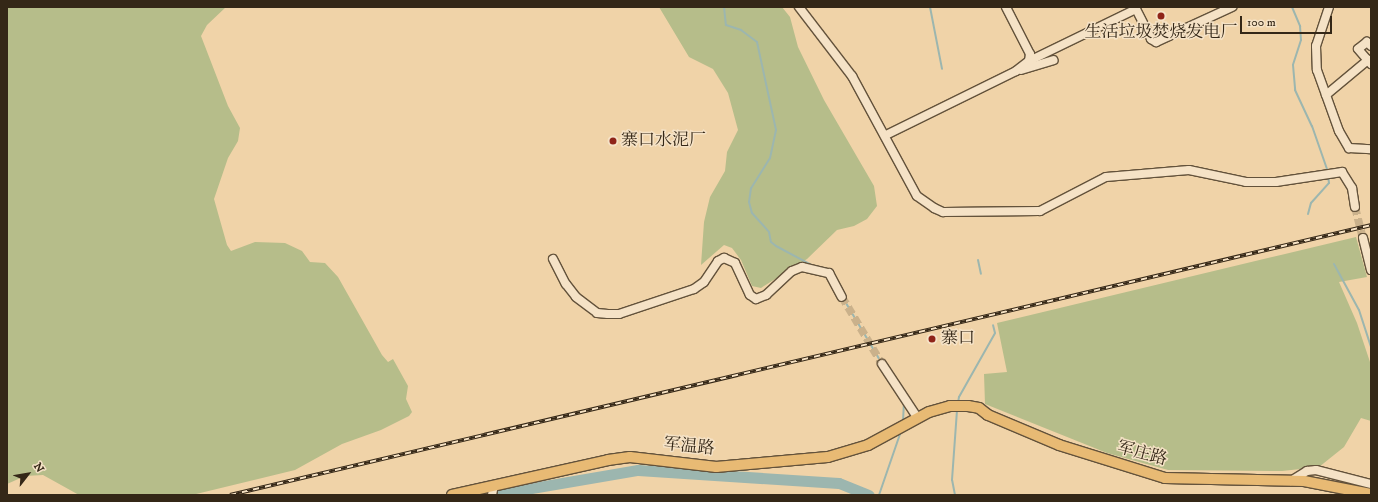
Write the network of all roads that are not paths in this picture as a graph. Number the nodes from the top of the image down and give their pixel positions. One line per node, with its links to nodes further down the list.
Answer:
1 (799, 7): 12 (street)
2 (1006, 7): 8 (street)
3 (1232, 7): 5 (street)
4 (1329, 7): 11 (street)
5 (1135, 8): 8 (street)
6 (1371, 46): 9 (street)
7 (1053, 60): 10 (street)
8 (1029, 61): 10 (street)
9 (1369, 62): 11 (street)
10 (1016, 71): 12 (street)
11 (1326, 95): 13 (street)
12 (886, 135): 14 (street)
13 (1371, 149)
14 (1355, 207)
15 (1363, 238): 17 (street)
16 (553, 259): 18 (street)
17 (1371, 270)
18 (842, 296)
19 (882, 364): 20 (street)
20 (917, 418): 21 (main road, 军庄路); 23 (main road, 军温路)
21 (1290, 481): 22 (street); 24 (main road, 军庄路)
22 (1371, 484)
23 (493, 490): 25 (main road, 军温路)
24 (1371, 494)
25 (452, 495)

